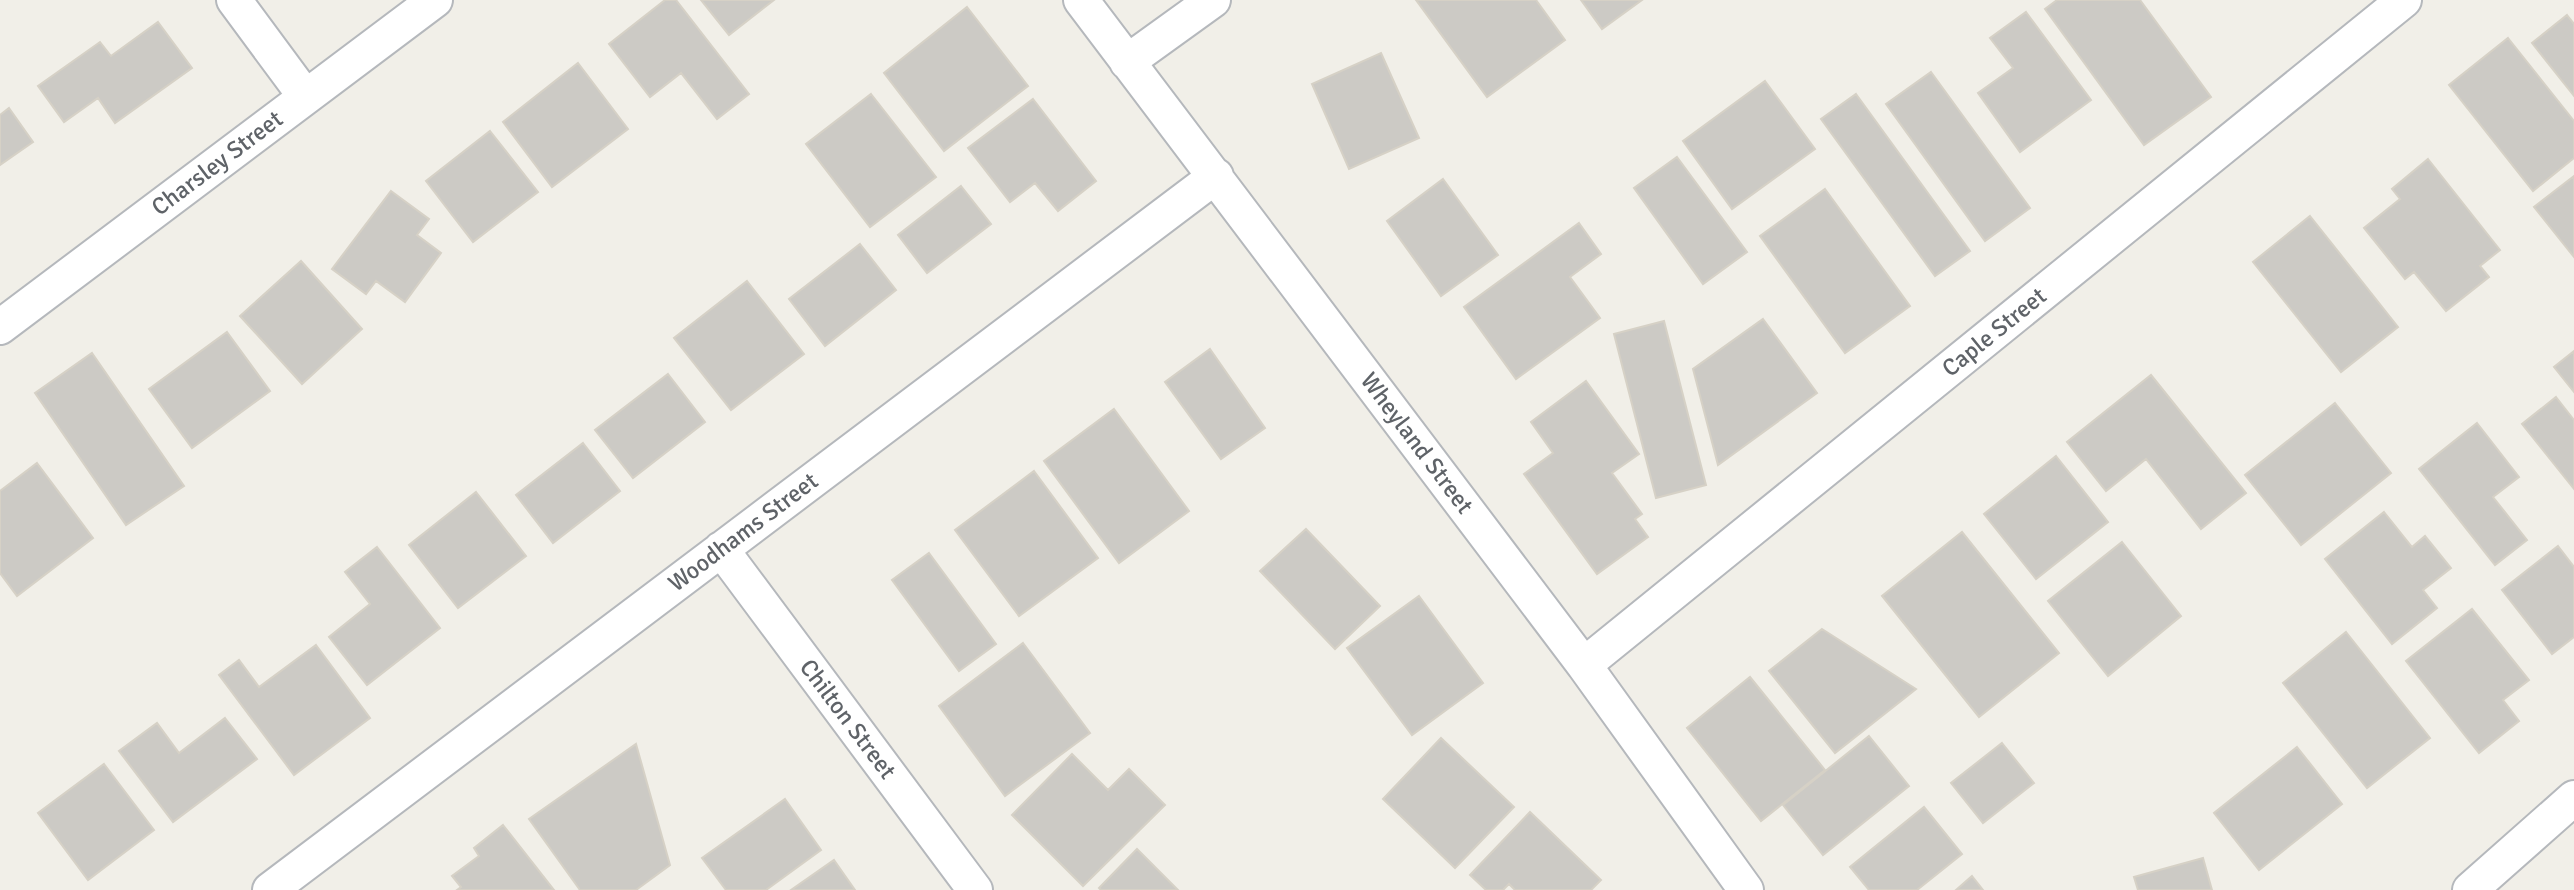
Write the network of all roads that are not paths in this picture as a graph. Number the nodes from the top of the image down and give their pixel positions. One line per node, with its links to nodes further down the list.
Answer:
1 (234, 0): 7 (street)
2 (435, 0): 7 (street, Charsley Street)
3 (1081, 0): 6 (street, Wheyland Street)
4 (1213, 0): 6 (street)
5 (2404, 0): 11 (street, Caple Street)
6 (1127, 62): 8 (street, Wheyland Street)
7 (305, 96): 9 (street, Charsley Street)
8 (1216, 176): 10 (street, Woodhams Street); 11 (street, Wheyland Street)
9 (0, 327)
10 (721, 549): 13 (street, Woodhams Street); 14 (street, Chilton Street)
11 (1584, 665): 15 (street, Wheyland Street)
12 (2574, 798): 16 (street)
13 (270, 890)
14 (975, 890)
15 (1746, 890)
16 (2470, 890)

